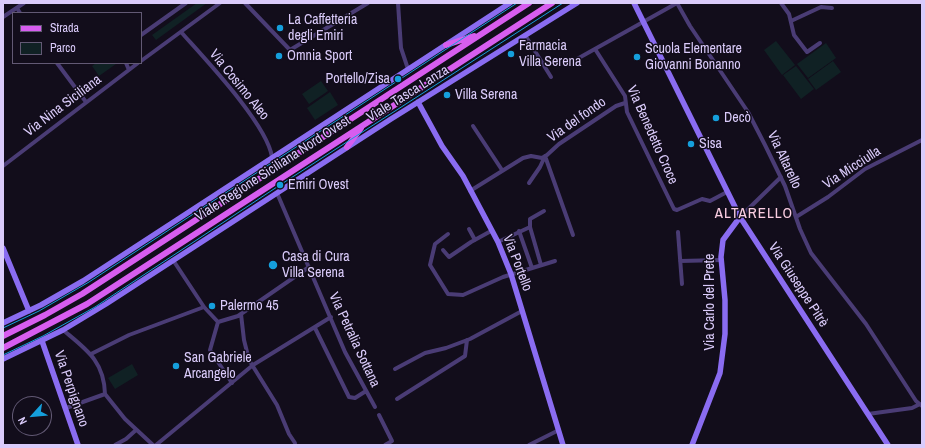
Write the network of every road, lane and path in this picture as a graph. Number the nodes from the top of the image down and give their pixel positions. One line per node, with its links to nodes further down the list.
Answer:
1 (24, 3): 14 (street)
2 (186, 3): 21 (street)
3 (220, 3): 20 (street)
4 (244, 3): 5 (street)
5 (367, 3)
6 (398, 3): 32 (street)
7 (510, 3): 25 (street, Viale Regione Siciliana Nord Ovest)
8 (529, 3): 22 (main road, Viale Regione Siciliana Nord Ovest)
9 (552, 3): 38 (main road, Viale Regione Siciliana Nord Ovest)
10 (577, 3): 23 (street, Viale Tasca Lanza)
11 (634, 3): 19 (street, Via Giuseppe Pitrè)
12 (677, 3): 19 (street); 48 (street, Via Altarello)
13 (781, 3): 18 (street)
14 (17, 8): 16 (street); 17 (street)
15 (832, 8): 18 (street)
16 (19, 12)
17 (3, 17)
18 (791, 21): 24 (street)
19 (644, 22): 26 (street); 52 (street, Via Giuseppe Pitrè)
20 (181, 32): 28 (street); 42 (street, Via Cosimo Aleo)
21 (142, 34)
22 (481, 34): 25 (main road); 85 (main road, Viale Regione Siciliana Nord Ovest)
23 (525, 35): 34 (street); 36 (street, Viale Tasca Lanza)
24 (820, 43)
25 (446, 45): 32 (street, Viale Regione Siciliana Nord Ovest)
26 (595, 50): 27 (street); 37 (street, Via Benedetto Croce)
27 (577, 59)
28 (142, 60)
29 (58, 64): 35 (street)
30 (126, 64): 33 (street)
31 (137, 64): 33 (street, Via Nina Siciliana)
32 (408, 69): 42 (street, Viale Regione Siciliana Nord Ovest)
33 (129, 70): 35 (street, Via Nina Siciliana)
34 (551, 77)
35 (86, 102): 44 (street, Via Nina Siciliana)
36 (418, 102): 41 (street, Viale Tasca Lanza); 51 (street, Via Portello)
37 (626, 103): 43 (street, Via del fondo); 52 (street, Via Benedetto Croce)
38 (363, 125): 41 (main road); 88 (main road, Viale Regione Siciliana Nord Ovest)
39 (473, 126): 47 (street)
40 (922, 140): 55 (street, Via Micciulla)
41 (348, 147): 50 (street, Viale Tasca Lanza)
42 (272, 157): 77 (street, Viale Regione Siciliana Nord Ovest)
43 (543, 157): 47 (street); 49 (street); 62 (street)
44 (10, 161): 45 (street, Via Nina Siciliana); 46 (street, Via Nina Siciliana)
45 (3, 162)
46 (3, 166)
47 (502, 170): 51 (street)
48 (780, 178): 54 (street, Via Carlo del Prete); 55 (street, Via Altarello)
49 (529, 183)
50 (277, 192): 67 (street, Viale Tasca Lanza); 72 (street, Via Petralia Sottana)
51 (470, 192): 59 (street, Via Portello)
52 (727, 192): 54 (street, Via Giuseppe Pitrè)
53 (544, 211): 56 (street)
54 (740, 217): 68 (street, Via Carlo del Prete); 100 (street, Via Giuseppe Pitrè)
55 (796, 217): 97 (street, Via Altarello)
56 (530, 227): 58 (street); 71 (street)
57 (469, 229): 63 (street)
58 (520, 231): 64 (street); 73 (street)
59 (490, 232): 63 (street); 64 (street, Via Portello)
60 (678, 232): 70 (street)
61 (448, 234): 74 (street)
62 (573, 235)
63 (475, 240): 66 (street)
64 (498, 242): 74 (street, Via Portello)
65 (3, 248): 77 (street)
66 (443, 250)
67 (173, 260): 76 (street); 84 (street)
68 (722, 260): 70 (street); 112 (street, Via Carlo del Prete)
69 (555, 261): 71 (street)
70 (680, 261): 75 (street)
71 (541, 265): 73 (street)
72 (309, 267): 79 (street); 80 (street, Via Petralia Sottana)
73 (532, 268): 74 (street)
74 (511, 274): 78 (street, Via Portello)
75 (682, 284)
76 (204, 307): 81 (street); 89 (street)
77 (29, 311): 82 (street, Viale Regione Siciliana Nord Ovest)
78 (522, 311): 86 (street); 103 (street, Via Portello)
79 (241, 314): 81 (street); 91 (street)
80 (332, 317): 83 (street); 94 (street, Via Petralia Sottana)
81 (218, 322): 93 (street)
82 (3, 324)
83 (315, 328): 91 (street); 94 (street)
84 (63, 330): 87 (street); 89 (street)
85 (3, 336)
86 (467, 340): 92 (street); 96 (street)
87 (42, 341): 90 (street); 99 (street, Via Perpignano)
88 (3, 348)
89 (91, 354): 95 (street)
90 (3, 360)
91 (253, 366): 93 (street); 104 (street)
92 (395, 369)
93 (232, 383): 108 (street)
94 (366, 391): 98 (street, Via Petralia Sottana)
95 (105, 394): 99 (street); 102 (street)
96 (397, 399)
97 (921, 405): 100 (street)
98 (375, 407)
99 (66, 408): 105 (street, Via Perpignano)
100 (868, 414): 113 (street, Via Giuseppe Pitrè)
101 (379, 415): 109 (street)
102 (136, 430): 106 (street); 107 (street)
103 (559, 430): 110 (street); 111 (street, Via Portello)
104 (295, 443)
105 (78, 445)
106 (115, 445)
107 (152, 445)
108 (156, 445)
109 (385, 445)
110 (529, 445)
111 (562, 445)
112 (692, 445)
113 (888, 445)

